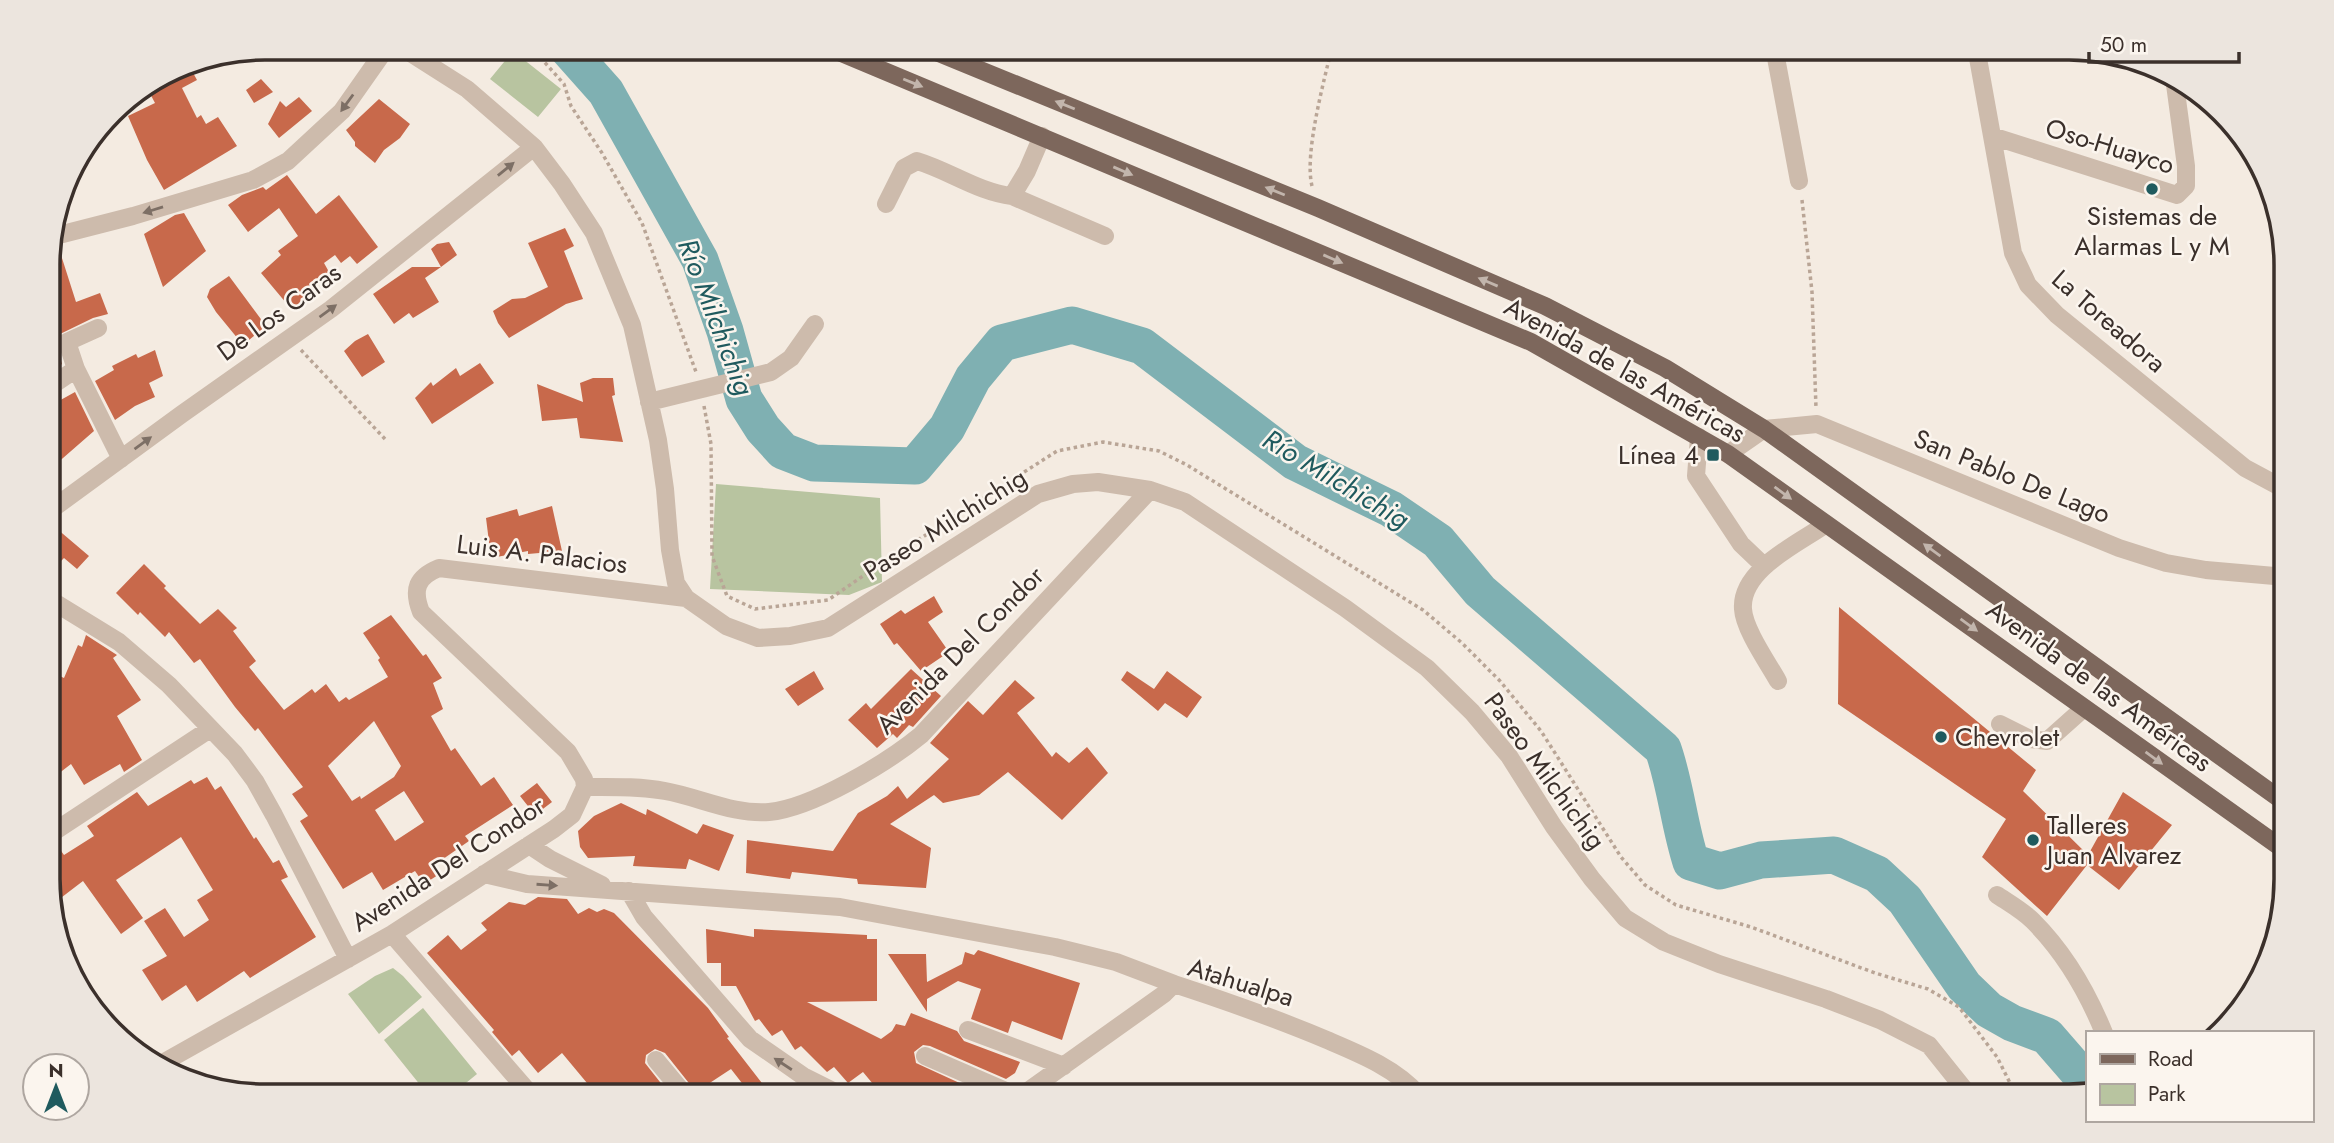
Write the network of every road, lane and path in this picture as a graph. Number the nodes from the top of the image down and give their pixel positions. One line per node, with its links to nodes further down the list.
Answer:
1 (379, 59): 17 (street, one-way to 17)
2 (420, 59): 12 (street)
3 (542, 59): 24 (path)
4 (856, 59): 10 (main road, Avenida de las Américas, one-way to 10)
5 (953, 59): 16 (main road, Avenida de las Américas, one-way to 5)
6 (1329, 59): 16 (path)
7 (1776, 59): 13 (street)
8 (1978, 59): 11 (street, La Toreadora)
9 (2176, 90): 11 (street, Oso-Huayco)
10 (1042, 136): 14 (street); 28 (main road, Avenida de las Américas, one-way to 28)
11 (1992, 136): 32 (street, La Toreadora)
12 (534, 147): 21 (street, De Los Caras, one-way to 12); 25 (street)
13 (1799, 181): 26 (path)
14 (1012, 196): 15 (street); 18 (street)
15 (886, 204)
16 (1318, 208): 27 (main road, Avenida de las Américas, one-way to 16)
17 (62, 234)
18 (1105, 236)
19 (815, 324): 24 (street)
20 (99, 328): 22 (street)
21 (290, 338): 29 (path); 31 (street, De Los Caras, one-way to 21)
22 (76, 369): 23 (street); 31 (street)
23 (60, 380)
24 (707, 387): 25 (street); 63 (path)
25 (649, 402): 38 (street)
26 (1817, 424): 27 (street, San Pablo De Lago); 37 (street, San Pablo De Lago)
27 (1764, 429): 30 (street, San Pablo De Lago); 45 (main road, Avenida de las Américas, one-way to 27)
28 (1699, 437): 30 (main road, Avenida de las Américas); 36 (street)
29 (385, 439)
30 (1728, 454): 35 (main road, Avenida de las Américas, one-way to 35)
31 (121, 458): 34 (street, De Los Caras)
32 (2274, 484)
33 (1150, 490): 38 (street, Paseo Milchichig); 44 (street, Avenida Del Condor); 62 (street, Paseo Milchichig)
34 (60, 503)
35 (1826, 524): 36 (street); 41 (main road, Avenida de las Américas, one-way to 41)
36 (1763, 565): 40 (street)
37 (2274, 576)
38 (686, 598): 44 (street, Luis A. Palacios)
39 (59, 606): 43 (street)
40 (1778, 681)
41 (2084, 708): 42 (street); 47 (main road, Avenida de las Américas, one-way to 47)
42 (2000, 724)
43 (210, 729): 46 (street); 53 (street)
44 (585, 787): 48 (street, Avenida Del Condor)
45 (2274, 795)
46 (59, 828)
47 (2274, 843)
48 (529, 845): 49 (street, Avenida Del Condor); 50 (street)
49 (484, 874): 50 (street, one-way to 50); 52 (street, Avenida Del Condor)
50 (620, 890): 54 (street); 66 (street, one-way to 50)
51 (1997, 895): 56 (street)
52 (392, 934): 53 (street, Avenida Del Condor); 64 (street)
53 (348, 959): 58 (street, Avenida Del Condor)
54 (1174, 984): 60 (street, Atahualpa); 61 (street, Atahualpa)
55 (968, 1030): 60 (street)
56 (2103, 1031)
57 (925, 1056): 67 (street)
58 (169, 1059)
59 (656, 1060): 65 (street)
60 (1064, 1066): 68 (street, Atahualpa)
61 (1404, 1083)
62 (1959, 1083)
63 (2010, 1083)
64 (522, 1084)
65 (676, 1084)
66 (819, 1084)
67 (990, 1084)
68 (1038, 1084)

